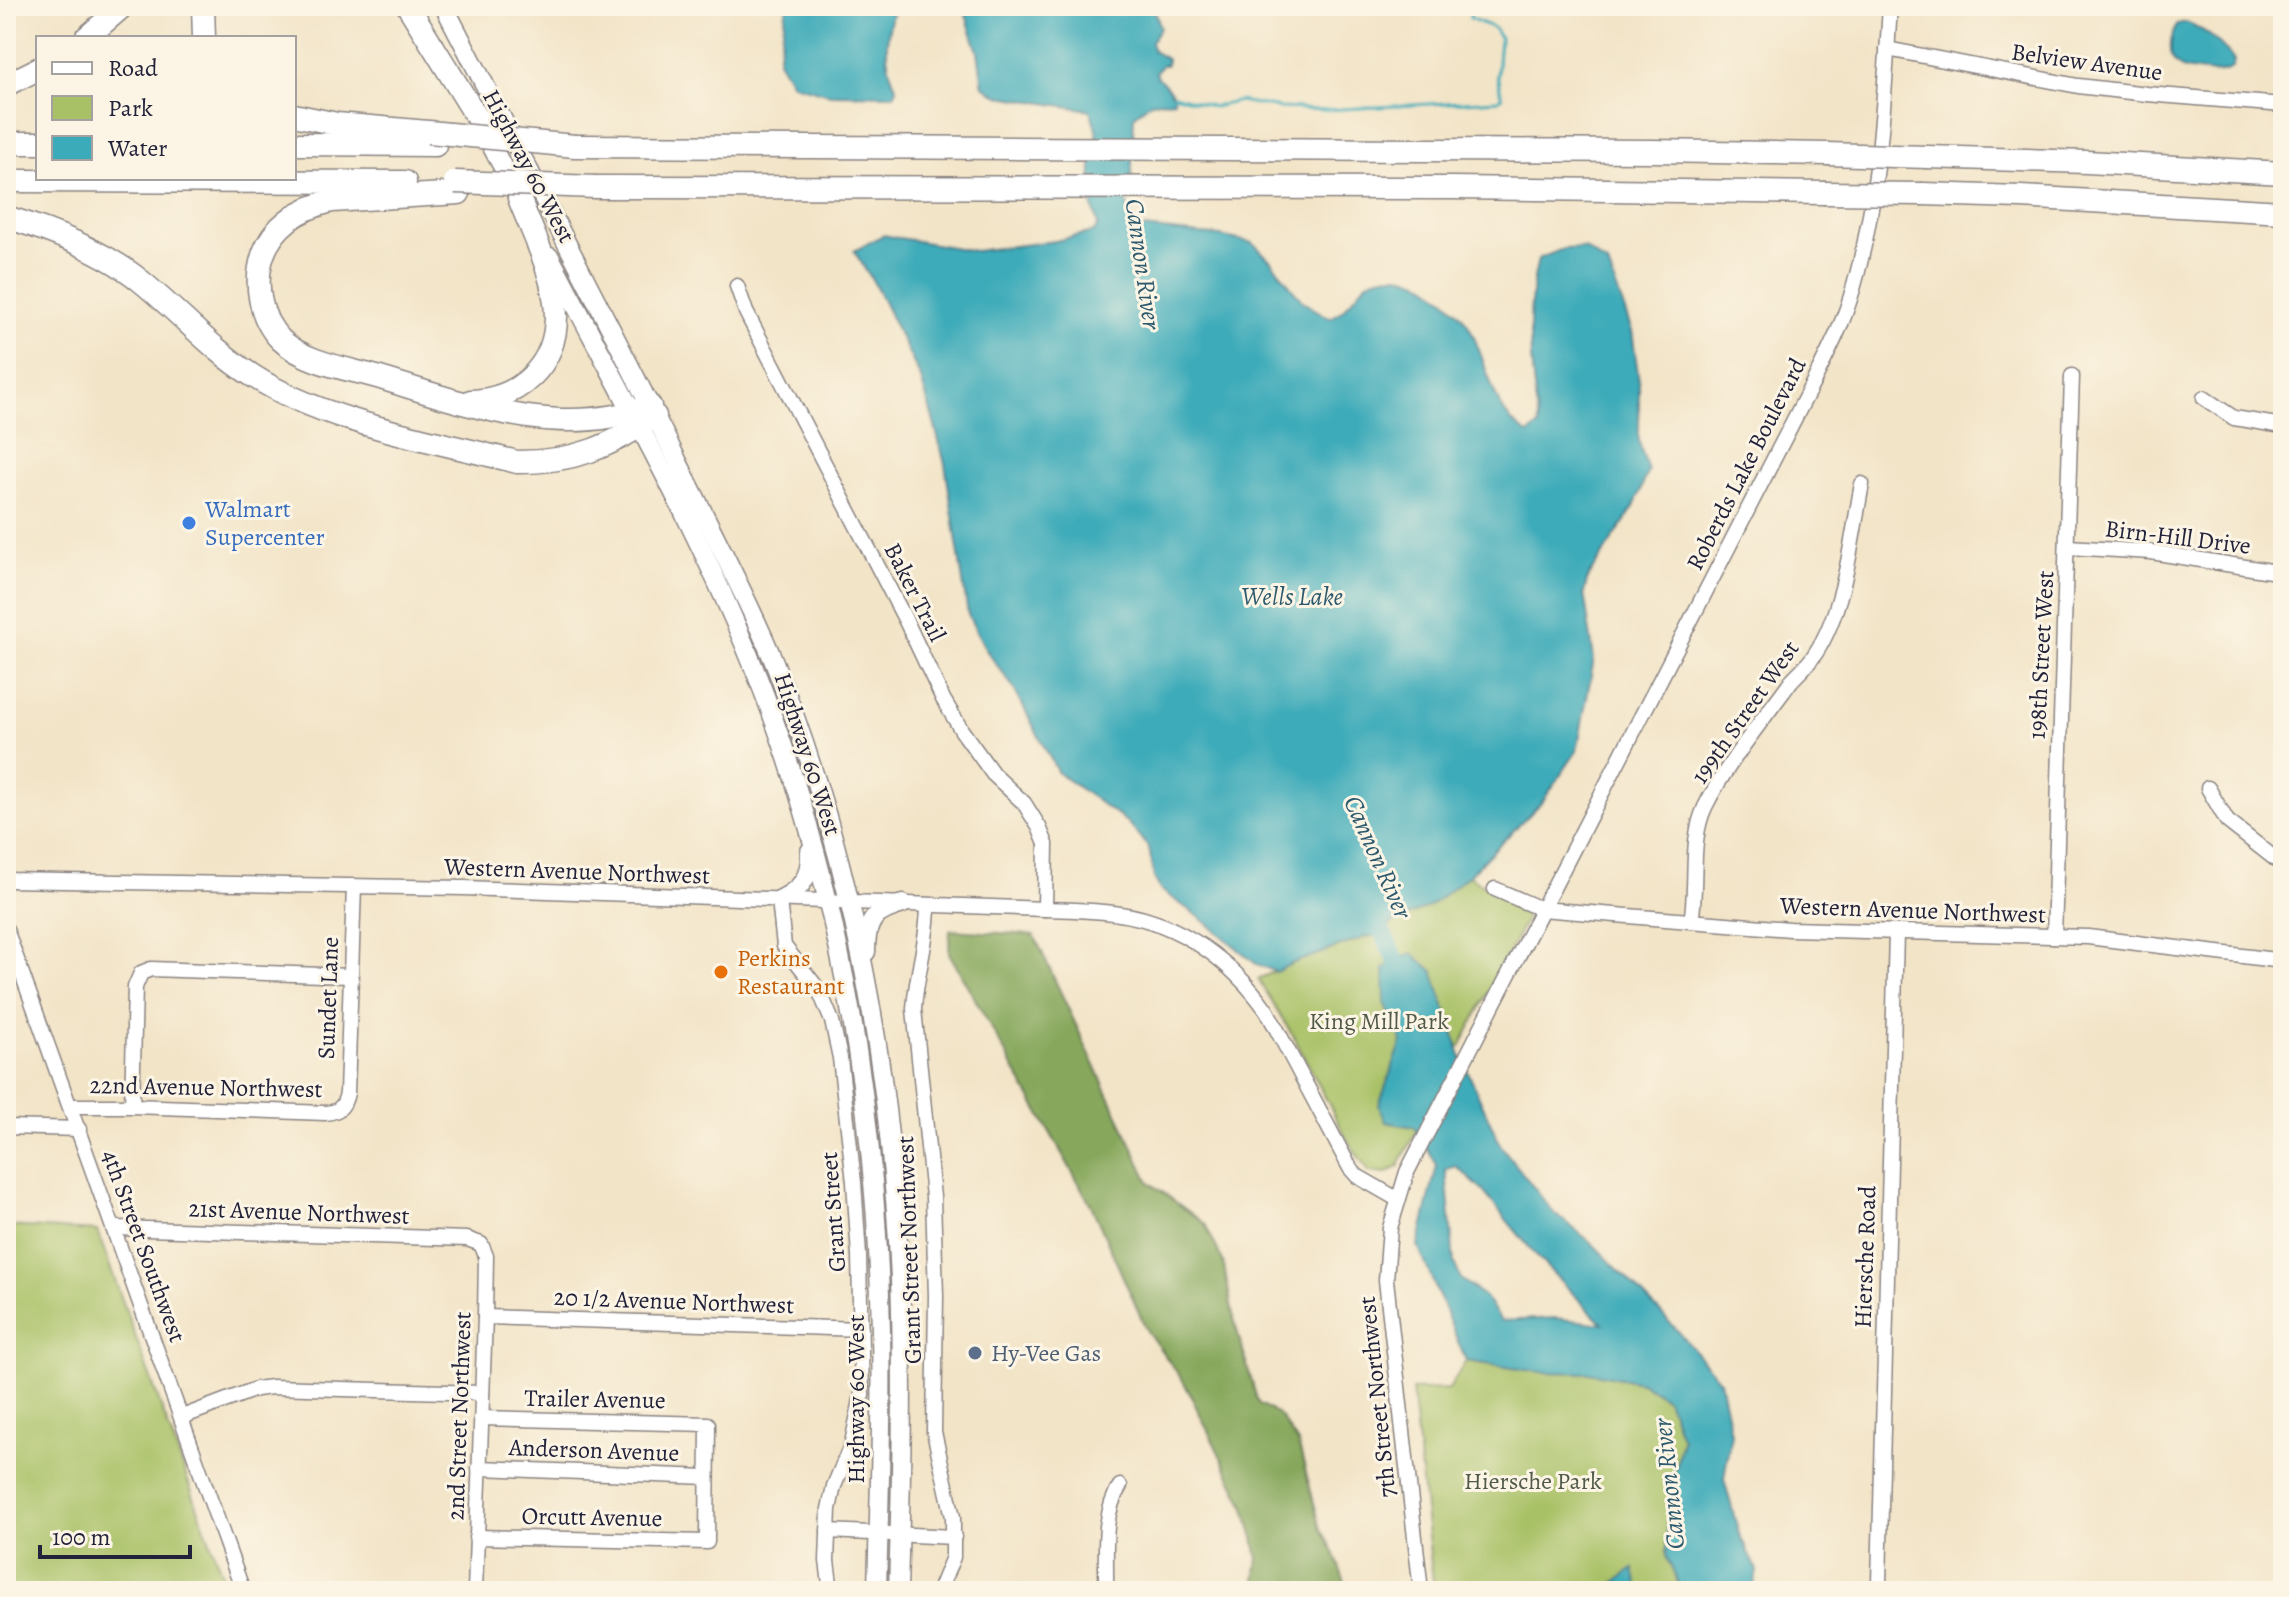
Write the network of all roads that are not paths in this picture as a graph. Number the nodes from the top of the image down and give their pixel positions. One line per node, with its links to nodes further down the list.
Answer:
1 (123, 6): 7 (highway)
2 (203, 6): 8 (highway)
3 (408, 6): 14 (highway)
4 (420, 6): 14 (main road, Highway 60 West)
5 (444, 6): 29 (main road, Highway 60 West)
6 (1890, 6): 9 (street, Roberds Lake Boulevard)
7 (88, 36)
8 (204, 36)
9 (1887, 49): 12 (street, Belview Avenue); 46 (street, Roberds Lake Boulevard)
10 (36, 70): 11 (highway)
11 (6, 85)
12 (2283, 105)
13 (296, 115): 15 (highway)
14 (478, 119): 22 (main road, Highway 60 West)
15 (432, 139): 18 (highway); 19 (highway, bridge)
16 (6, 143): 17 (highway)
17 (36, 143)
18 (296, 144)
19 (2283, 173)
20 (6, 181): 21 (highway)
21 (457, 188): 23 (highway, bridge); 28 (highway)
22 (519, 198): 28 (highway); 29 (main road, Highway 60 West)
23 (2283, 212)
24 (6, 217): 29 (highway)
25 (737, 286): 45 (street, Baker Trail)
26 (2072, 376): 32 (street, 198th Street West)
27 (2204, 398): 30 (street)
28 (450, 399): 29 (highway)
29 (644, 416): 35 (main road, Highway 60 West); 42 (main road, Highway 60 West)
30 (2283, 426)
31 (1862, 484): 47 (street, 199th Street West)
32 (2068, 547): 33 (street, Birn-Hill Drive); 50 (street, 198th Street West)
33 (2283, 573)
34 (2208, 788): 36 (street)
35 (808, 828): 40 (main road); 41 (main road, Highway 60 West)
36 (2283, 865)
37 (6, 880): 38 (street, Western Avenue Northwest)
38 (354, 886): 40 (street, Western Avenue Northwest); 52 (street, Sundet Lane)
39 (1495, 889): 46 (street, Western Avenue Northwest)
40 (779, 900): 41 (street, Western Avenue Northwest); 63 (street, Grant Street)
41 (828, 902): 42 (street, Western Avenue Northwest); 71 (main road, Highway 60 West)
42 (850, 902): 43 (street, Western Avenue Northwest); 53 (main road, Highway 60 West)
43 (903, 904): 44 (street, Western Avenue Northwest); 53 (main road)
44 (928, 905): 45 (street, Western Avenue Northwest); 74 (street, Grant Street Northwest)
45 (1045, 909): 59 (street, Western Avenue Northwest)
46 (1541, 909): 47 (street, Western Avenue Northwest); 59 (street, 7th Street Northwest)
47 (1691, 921): 49 (street, Western Avenue Northwest)
48 (6, 929): 54 (street, 4th Street Southwest)
49 (1896, 933): 50 (street, Western Avenue Northwest); 75 (street, Hiersche Road)
50 (2054, 936): 51 (street, Western Avenue Northwest)
51 (2283, 961)
52 (350, 976): 55 (street); 56 (street, Sundet Lane)
53 (867, 991): 72 (main road, Highway 60 West)
54 (71, 1106): 55 (street, 22nd Avenue Northwest); 58 (street, 4th Street Southwest)
55 (132, 1106): 56 (street, 22nd Avenue Northwest)
56 (339, 1110)
57 (6, 1127): 58 (street)
58 (79, 1129): 60 (street, 4th Street Southwest)
59 (1397, 1199): 83 (street, 7th Street Northwest)
60 (115, 1228): 61 (street, 21st Avenue Northwest); 65 (street, 4th Street Southwest)
61 (481, 1244): 62 (street, 2nd Street Northwest)
62 (485, 1317): 63 (street, 20 1/2 Avenue Northwest); 64 (street, 2nd Street Northwest)
63 (861, 1329): 70 (street, Grant Street)
64 (482, 1393): 65 (street); 66 (street, 2nd Street Northwest)
65 (182, 1417): 76 (street, 4th Street Southwest)
66 (481, 1418): 67 (street, 2nd Street Northwest); 68 (street, Trailer Avenue)
67 (479, 1468): 68 (street, Anderson Avenue); 73 (street, 2nd Street Northwest)
68 (707, 1477): 73 (street, Orcutt Avenue)
69 (1120, 1486): 82 (street)
70 (828, 1531): 71 (street); 78 (street, Grant Street)
71 (878, 1532): 72 (street); 79 (main road, Highway 60 West)
72 (900, 1535): 74 (street); 80 (main road, Highway 60 West)
73 (476, 1537): 77 (street, 2nd Street Northwest)
74 (954, 1537): 81 (street, Grant Street Northwest)
75 (1879, 1583)
76 (242, 1585)
77 (475, 1591)
78 (831, 1591)
79 (877, 1591)
80 (898, 1591)
81 (939, 1591)
82 (1106, 1591)
83 (1421, 1591)

